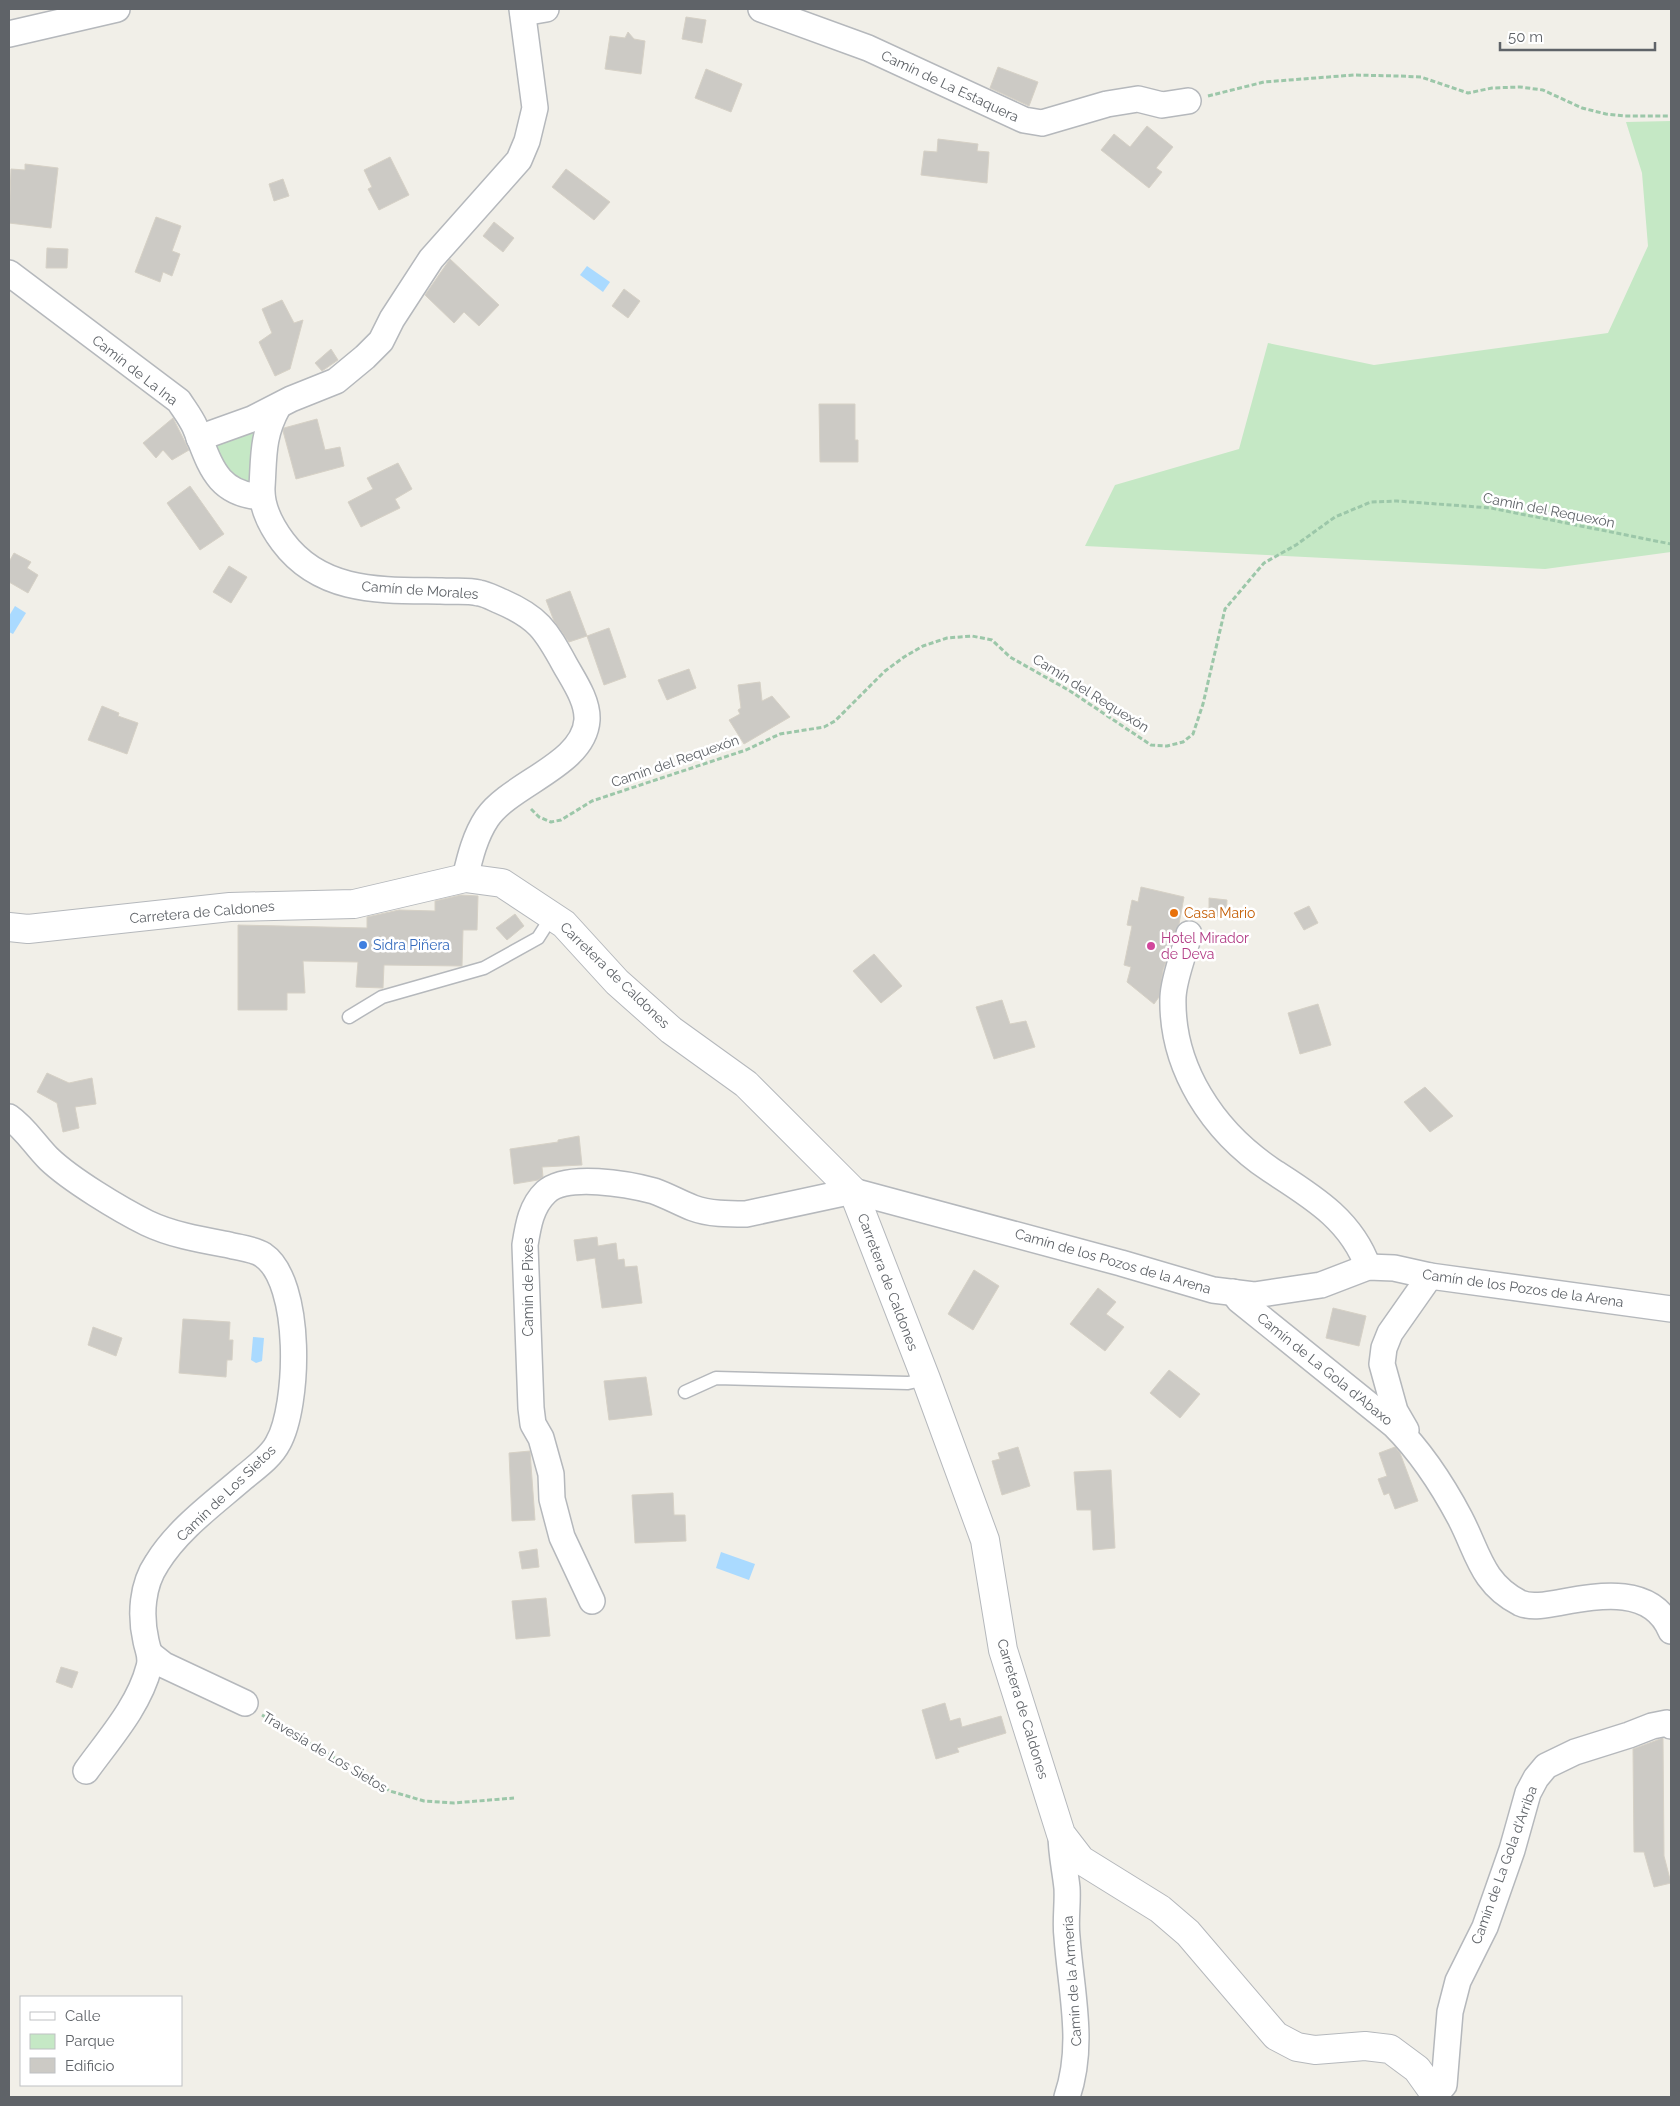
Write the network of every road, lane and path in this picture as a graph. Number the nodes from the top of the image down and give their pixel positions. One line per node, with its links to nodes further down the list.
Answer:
1 (116, 9): 4 (street)
2 (761, 9): 5 (street, Camín de La Estaquera)
3 (530, 10): 8 (street)
4 (9, 34)
5 (1188, 100): 6 (path)
6 (1671, 116)
7 (9, 272): 9 (street, Camín de La Ina)
8 (278, 407): 9 (street); 10 (street, Camín de Morales)
9 (199, 438): 10 (street, Camín de La Ina)
10 (262, 497): 12 (street, Camín de Morales)
11 (1671, 544): 12 (path, Camín del Requexón)
12 (517, 790): 13 (street, Camín de Morales)
13 (465, 878): 14 (street, Carretera de Caldones); 15 (street, Carretera de Caldones)
14 (552, 916): 17 (lane); 19 (street, Carretera de Caldones)
15 (9, 926)
16 (1190, 934): 20 (street)
17 (349, 1017)
18 (9, 1117): 29 (street, Camín de Los Sietos)
19 (853, 1191): 22 (street, Camín de los Pozos de la Arena); 24 (street, Carretera de Caldones); 27 (street, Camín de Pixes)
20 (1368, 1266): 21 (street, Camín de los Pozos de la Arena); 22 (street, Camín de los Pozos de la Arena)
21 (1430, 1276): 23 (street, Camín de los Pozos de la Arena); 26 (street, Camín de La Gola d'Abaxo)
22 (1233, 1292): 26 (street, Camín de La Gola d'Abaxo)
23 (1671, 1309)
24 (926, 1379): 25 (lane); 34 (street, Carretera de Caldones)
25 (685, 1392)
26 (1416, 1447): 28 (street, Camín de La Gola d'Abaxo)
27 (592, 1601)
28 (1671, 1631)
29 (150, 1654): 30 (street); 32 (street, Camín de Los Sietos)
30 (245, 1703): 33 (path, Travesía de Los Sietos)
31 (1671, 1726): 35 (street, Camín de La Gola d'Arriba)
32 (86, 1771)
33 (514, 1798)
34 (1062, 1834): 35 (street, Carretera de Caldones); 36 (street, Camín de la Armería)
35 (1437, 2096)
36 (1067, 2097)

